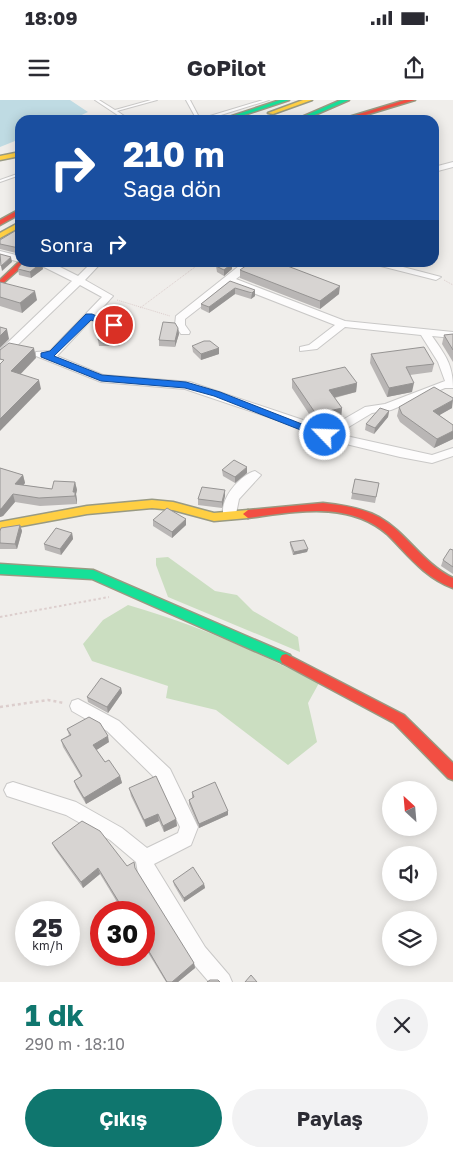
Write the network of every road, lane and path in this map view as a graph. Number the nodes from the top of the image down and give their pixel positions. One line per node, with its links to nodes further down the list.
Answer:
1 (97, 100): 9 (lane)
2 (155, 100): 9 (lane)
3 (188, 100): 11 (lane)
4 (267, 100): 12 (lane)
5 (286, 100): 13 (main road)
6 (309, 100): 14 (main road)
7 (346, 100): 15 (main road)
8 (412, 100): 16 (main road)
9 (115, 112): 10 (lane)
10 (120, 115)
11 (197, 115)
12 (217, 115)
13 (239, 115)
14 (265, 115)
15 (310, 115)
16 (360, 115)
17 (15, 155): 18 (main road)
18 (0, 158)
19 (453, 164): 20 (street)
20 (439, 168)
21 (15, 176): 22 (lane)
22 (0, 181)
23 (15, 214): 24 (main road)
24 (0, 223)
25 (15, 227): 26 (main road)
26 (0, 236)
27 (0, 254): 28 (street)
28 (15, 258)
29 (18, 267): 38 (main road)
30 (53, 267): 36 (street)
31 (92, 267): 36 (street)
32 (195, 267): 40 (path)
33 (248, 267): 37 (street)
34 (393, 267): 35 (street)
35 (436, 276)
36 (78, 280): 39 (street); 49 (street)
37 (230, 280): 42 (street); 43 (street)
38 (0, 284)
39 (108, 296): 40 (path); 41 (street)
40 (140, 308): 42 (path)
41 (89, 316): 44 (street); 50 (street)
42 (180, 318): 45 (street)
43 (343, 324): 46 (street); 48 (street)
44 (114, 325)
45 (185, 332)
46 (426, 333): 47 (street); 51 (street)
47 (453, 335)
48 (304, 349)
49 (3, 352): 50 (street)
50 (45, 355): 52 (street)
51 (452, 384): 52 (street)
52 (325, 435): 53 (street)
53 (453, 452)
54 (256, 475): 55 (street)
55 (230, 516): 56 (main road); 58 (main road)
56 (0, 526)
57 (0, 569): 59 (main road)
58 (453, 583)
59 (136, 593): 60 (path); 63 (main road)
60 (0, 617)
61 (0, 706): 62 (path)
62 (78, 706): 65 (street)
63 (453, 773)
64 (13, 790): 65 (street)
65 (145, 858): 66 (street)
66 (222, 982)

